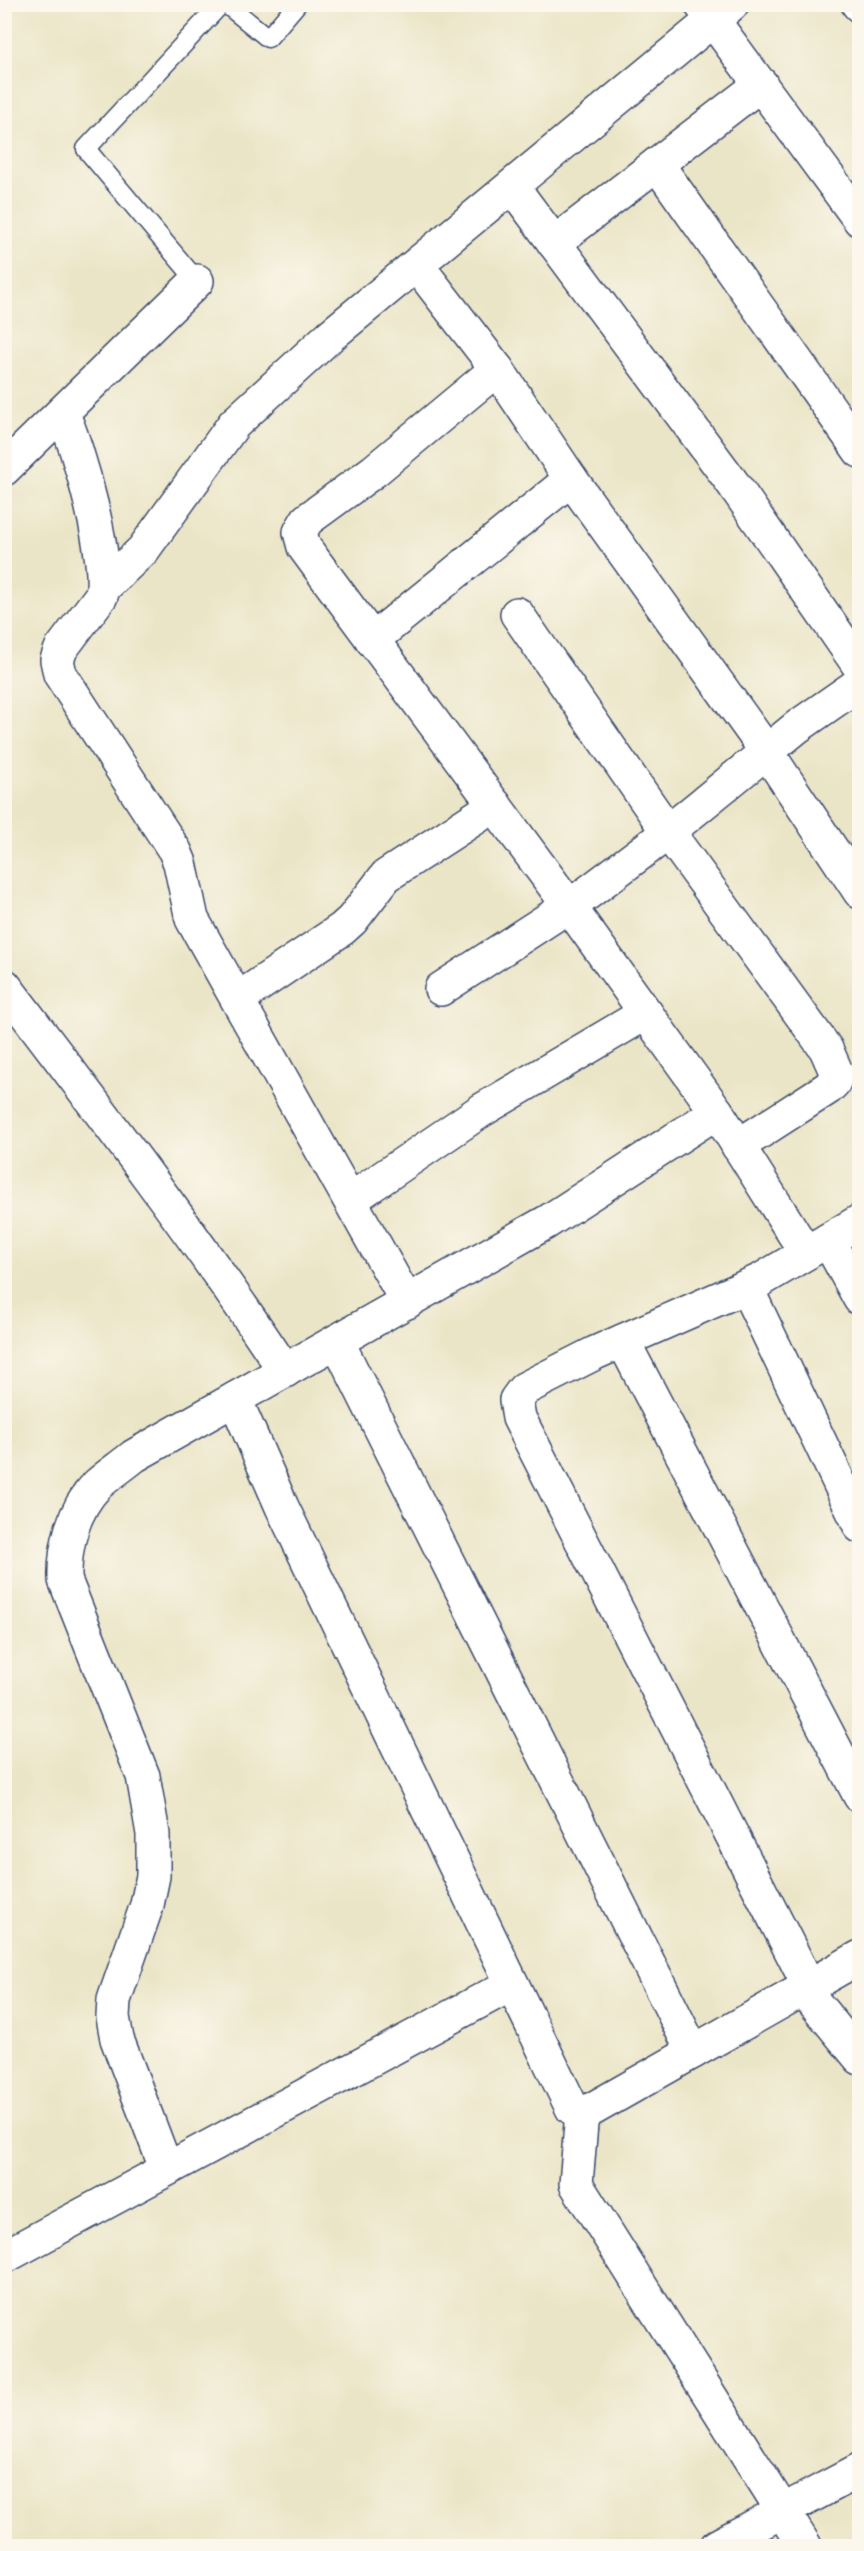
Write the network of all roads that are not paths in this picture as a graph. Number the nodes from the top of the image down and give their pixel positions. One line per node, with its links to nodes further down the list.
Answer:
1 (221, 4): 11 (lane)
2 (226, 4): 3 (lane)
3 (297, 4)
4 (715, 9): 5 (street); 7 (street)
5 (761, 84): 6 (street); 8 (street)
6 (657, 164): 9 (street); 14 (street)
7 (512, 186): 9 (street); 10 (street)
8 (860, 220)
9 (554, 243): 20 (street)
10 (417, 265): 12 (street); 17 (street)
11 (197, 281): 13 (street)
12 (497, 369): 16 (street); 19 (street)
13 (62, 413): 15 (street); 17 (street)
14 (860, 451)
15 (4, 469)
16 (571, 479): 19 (street); 22 (street)
17 (104, 587): 29 (street)
18 (518, 614): 24 (street)
19 (372, 640): 23 (street)
20 (860, 667)
21 (860, 683): 22 (street)
22 (767, 752): 24 (street); 25 (street)
23 (495, 806): 26 (street); 29 (street)
24 (668, 832): 26 (street); 32 (street)
25 (860, 892)
26 (569, 906): 28 (street); 30 (street)
27 (4, 985): 41 (street)
28 (441, 989)
29 (238, 999): 33 (street)
30 (646, 1013): 31 (street); 33 (street)
31 (717, 1112): 32 (street); 38 (street)
32 (738, 1146): 35 (street)
33 (350, 1200): 38 (street)
34 (860, 1221): 35 (street)
35 (817, 1246): 36 (street); 37 (street)
36 (746, 1287): 40 (street); 43 (street)
37 (860, 1299)
38 (407, 1302): 39 (street)
39 (337, 1341): 41 (street); 48 (street)
40 (623, 1341): 44 (street); 47 (street)
41 (285, 1371): 42 (street)
42 (235, 1400): 46 (street); 51 (street)
43 (860, 1526)
44 (860, 1796)
45 (860, 1958): 47 (street)
46 (510, 1985): 50 (street); 51 (street)
47 (806, 1988): 48 (street); 49 (street)
48 (693, 2052): 50 (street)
49 (860, 2058)
50 (582, 2112): 54 (street)
51 (166, 2168): 52 (street)
52 (4, 2257)
53 (860, 2470): 54 (street)
54 (783, 2511): 55 (street); 56 (street)
55 (717, 2547)
56 (805, 2547)

